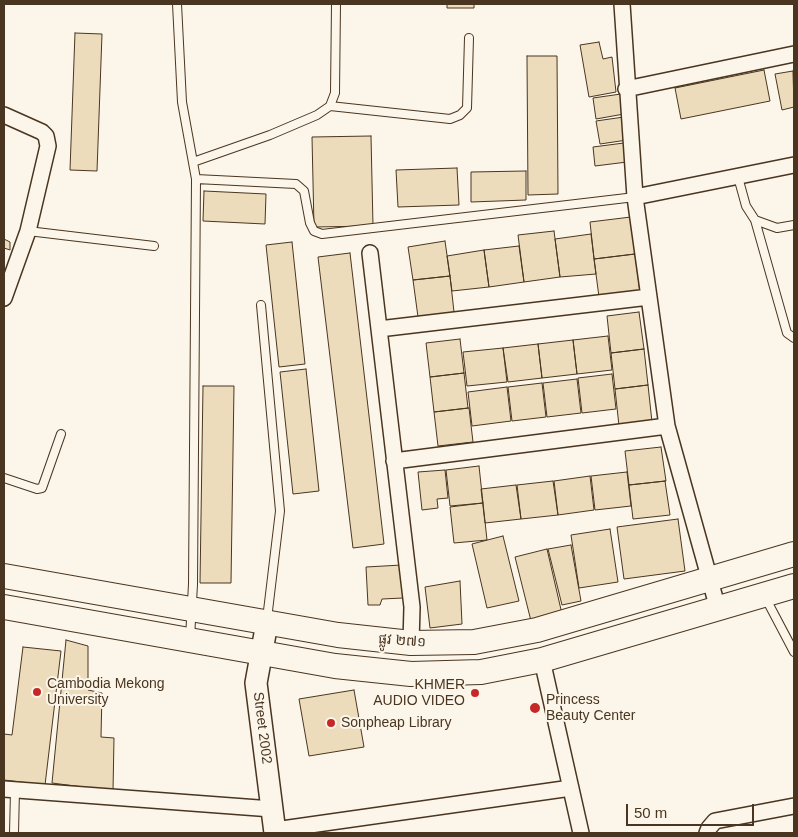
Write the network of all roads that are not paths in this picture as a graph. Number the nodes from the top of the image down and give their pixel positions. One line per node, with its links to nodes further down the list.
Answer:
1 (177, 4): 9 (lane)
2 (336, 4): 7 (lane)
3 (622, 4): 6 (street)
4 (469, 38): 7 (lane)
5 (794, 54): 6 (street)
6 (626, 90): 13 (street)
7 (330, 106): 9 (lane)
8 (4, 114): 16 (street)
9 (193, 162): 12 (lane)
10 (794, 165): 11 (street)
11 (738, 177): 13 (street); 14 (lane)
12 (196, 179): 13 (lane); 34 (lane)
13 (636, 197): 19 (street)
14 (755, 220): 15 (lane); 23 (lane)
15 (794, 225)
16 (28, 231): 17 (lane); 20 (street)
17 (154, 246)
18 (370, 253): 22 (street)
19 (649, 296): 22 (street); 24 (street)
20 (4, 298)
21 (261, 305): 36 (lane)
22 (379, 329): 26 (street)
23 (794, 338)
24 (667, 426): 26 (street); 30 (street)
25 (61, 434): 27 (lane)
26 (394, 461): 38 (street)
27 (4, 478)
28 (794, 554): 30 (main road, ផ្លូវ ២៧១)
29 (4, 576): 34 (main road, ផ្លូវ ២៧១)
30 (709, 579): 35 (street); 38 (main road, ផ្លូវ ២៧១)
31 (794, 586): 32 (main road)
32 (764, 595): 35 (main road); 39 (lane)
33 (4, 607): 37 (main road)
34 (192, 609): 36 (main road, ផ្លូវ ២៧១); 37 (lane)
35 (718, 609): 41 (main road)
36 (267, 623): 38 (main road, ផ្លូវ ២៧១); 40 (street, Street 2002)
37 (190, 640): 40 (main road)
38 (411, 643)
39 (794, 652)
40 (261, 653): 41 (main road); 45 (street, Street 2002)
41 (542, 660): 42 (street)
42 (571, 788): 46 (street); 48 (street)
43 (9, 789): 45 (street); 47 (lane)
44 (794, 806): 49 (street)
45 (272, 809): 46 (street, Street 2002)
46 (275, 832)
47 (14, 833)
48 (581, 833)
49 (707, 833)

